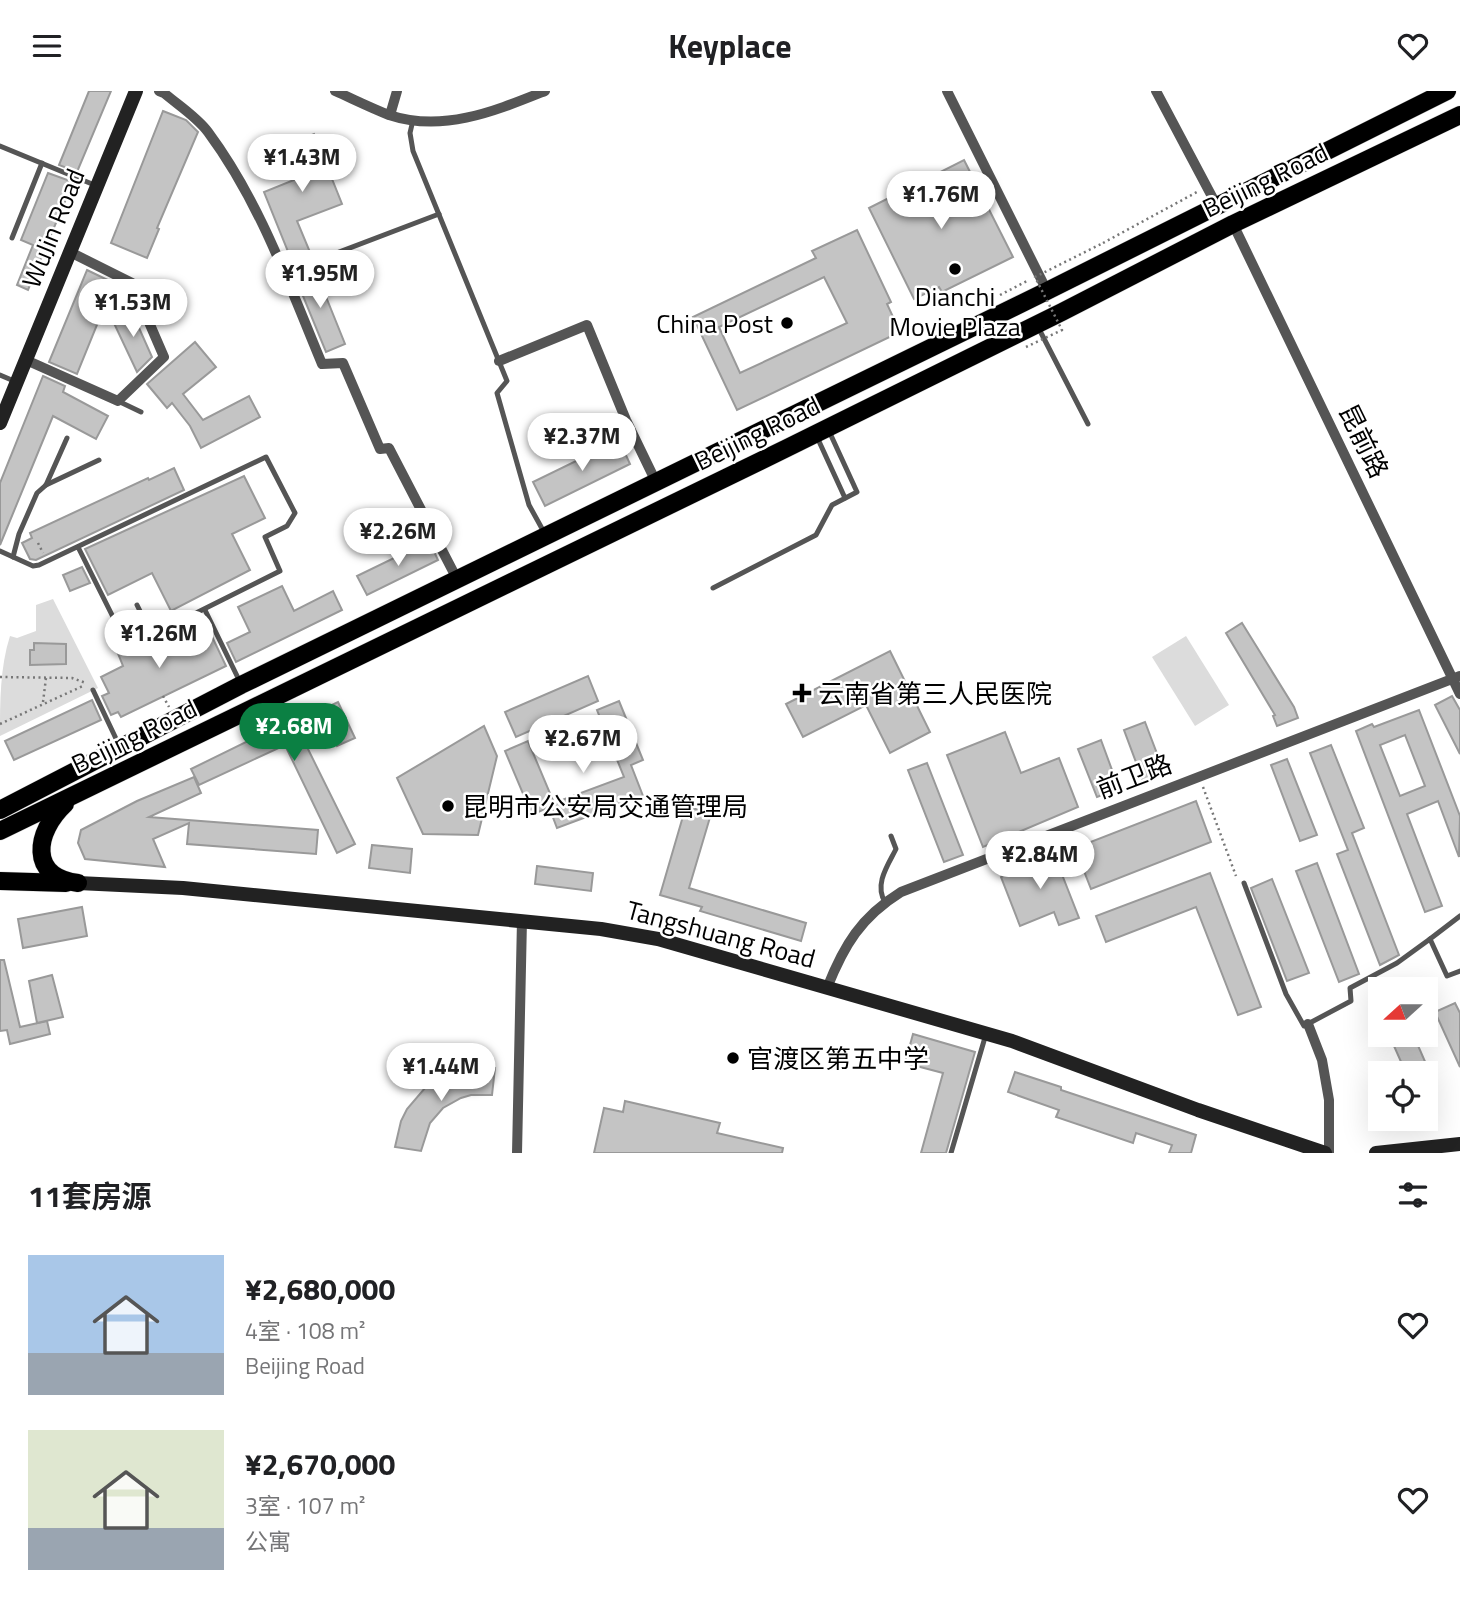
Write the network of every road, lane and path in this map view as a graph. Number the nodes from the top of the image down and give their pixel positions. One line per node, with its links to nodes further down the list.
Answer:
1 (136, 91): 14 (street, WuJin Road)
2 (159, 91): 21 (street)
3 (335, 91): 9 (street)
4 (397, 91): 9 (street)
5 (545, 91): 11 (street)
6 (947, 91): 23 (street)
7 (1156, 91): 15 (street)
8 (1447, 91): 16 (main road, Beijing Road)
9 (390, 115): 11 (street)
10 (1460, 115): 18 (main road, Beijing Road)
11 (413, 120): 17 (lane)
12 (0, 146): 13 (lane)
13 (42, 163): 14 (lane); 19 (lane)
14 (97, 186): 20 (street, WuJin Road)
15 (1206, 187): 16 (street); 22 (path, bridge)
16 (1217, 206): 23 (main road, Beijing Road)
17 (439, 213): 21 (lane); 28 (lane)
18 (1233, 224): 25 (main road, Beijing Road); 53 (street, 昆前路)
19 (12, 238)
20 (70, 252): 27 (street, WuJin Road); 31 (street)
21 (284, 273): 47 (street)
22 (1035, 277): 24 (path); 26 (path, bridge)
23 (1048, 291): 38 (main road, Beijing Road)
24 (1000, 295)
25 (1037, 324): 34 (lane); 35 (main road, Beijing Road)
26 (1026, 347)
27 (26, 360): 30 (street, WuJin Road); 31 (street)
28 (499, 361): 38 (street); 41 (lane)
29 (0, 375): 30 (lane)
30 (17, 382): 33 (street, WuJin Road)
31 (118, 401): 32 (lane)
32 (141, 412)
33 (0, 423)
34 (1088, 424)
35 (821, 431): 40 (lane); 40 (lane); 63 (main road, Beijing Road)
36 (67, 438): 39 (lane)
37 (99, 460): 39 (lane)
38 (656, 482): 41 (main road, Beijing Road)
39 (46, 485): 46 (lane)
40 (845, 498): 48 (lane)
41 (546, 535): 47 (main road, Beijing Road)
42 (38, 543): 45 (path)
43 (78, 547): 46 (lane); 50 (lane); 51 (lane)
44 (0, 552): 46 (lane)
45 (44, 556)
46 (13, 557)
47 (457, 579): 56 (main road, Beijing Road)
48 (713, 588)
49 (137, 605): 51 (lane)
50 (205, 610): 51 (lane); 56 (lane)
51 (146, 623)
52 (0, 677): 54 (path)
53 (1457, 677): 58 (street, 昆前路); 62 (street, 前卫路)
54 (46, 678): 55 (path); 59 (path)
55 (88, 684): 57 (path); 59 (path)
56 (242, 685): 61 (main road, Beijing Road)
57 (93, 690): 61 (lane)
58 (1460, 694)
59 (43, 704): 60 (path)
60 (0, 724)
61 (121, 747): 64 (main road, Beijing Road)
62 (1199, 775): 69 (path); 70 (street, 前卫路)
63 (79, 793): 65 (main road, Beijing Road); 68 (main road)
64 (0, 810)
65 (0, 831)
66 (891, 836): 70 (lane)
67 (0, 881): 68 (main road)
68 (78, 883): 72 (street, Tangshuang Road)
69 (1244, 883): 76 (lane)
70 (885, 902): 75 (street, 前卫路)
71 (1460, 916): 73 (lane)
72 (522, 920): 75 (street, Tangshuang Road); 79 (street)
73 (1430, 939): 74 (lane); 76 (lane)
74 (1460, 971)
75 (827, 988): 77 (street, Tangshuang Road)
76 (1308, 1024): 81 (street)
77 (986, 1034): 80 (lane); 81 (street, Tangshuang Road)
78 (1460, 1144): 82 (street)
79 (517, 1153)
80 (951, 1153)
81 (1327, 1153)
82 (1376, 1153)

